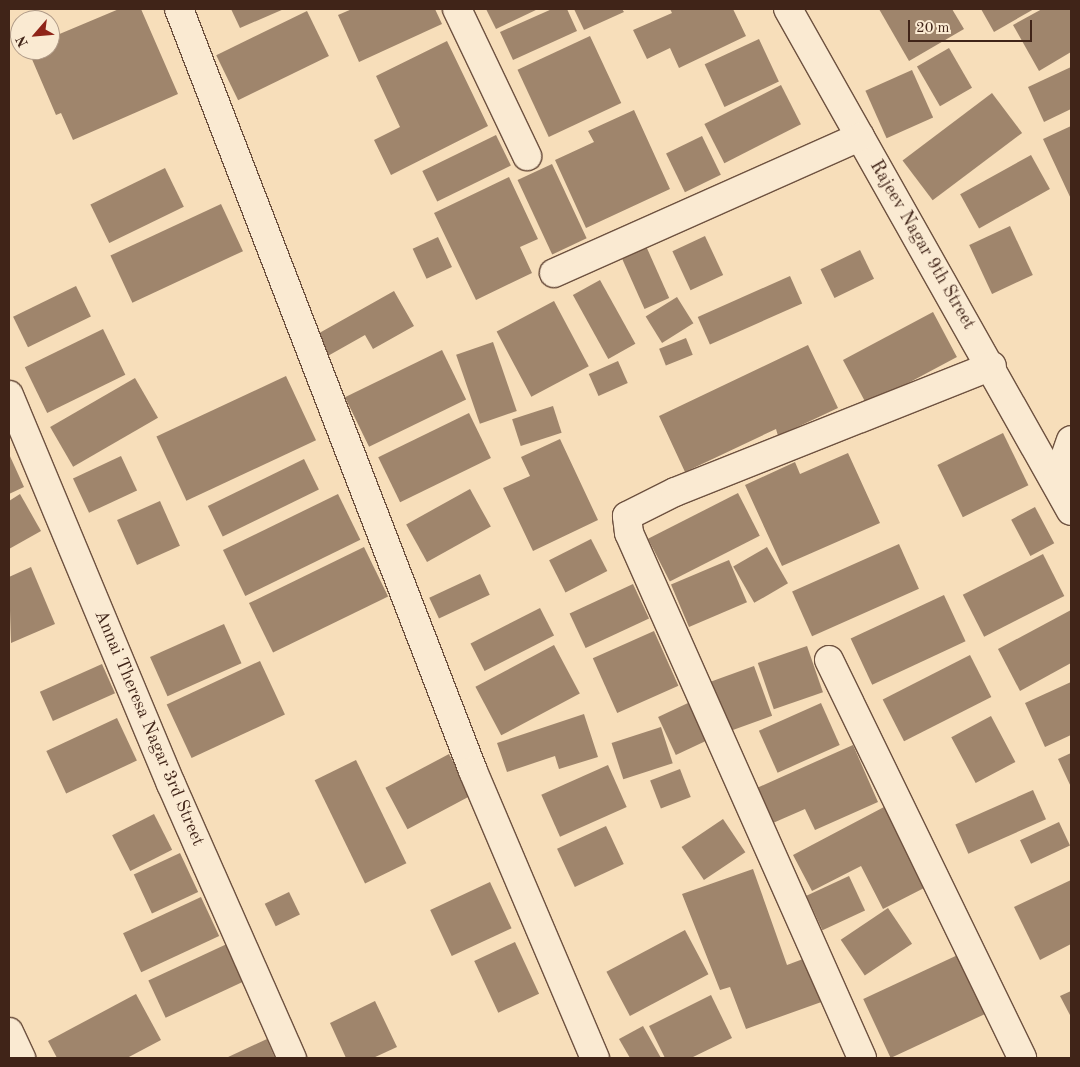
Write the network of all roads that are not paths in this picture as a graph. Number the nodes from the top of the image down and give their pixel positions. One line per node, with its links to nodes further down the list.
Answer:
1 (179, 9): 16 (street)
2 (457, 9): 5 (street)
3 (788, 9): 4 (street, Rajeev Nagar 9th Street)
4 (860, 137): 6 (street); 7 (street, Rajeev Nagar 9th Street)
5 (527, 156)
6 (554, 273)
7 (992, 366): 10 (street, Rajeev Nagar 9th Street); 17 (street)
8 (9, 396): 15 (street, Annai Theresa Nagar 3rd Street)
9 (1071, 440): 10 (street)
10 (1064, 483): 11 (street, Rajeev Nagar 9th Street)
11 (1071, 511)
12 (829, 660): 18 (street)
13 (9, 1032): 14 (street)
14 (21, 1058)
15 (292, 1058)
16 (595, 1058)
17 (862, 1058)
18 (1022, 1058)

